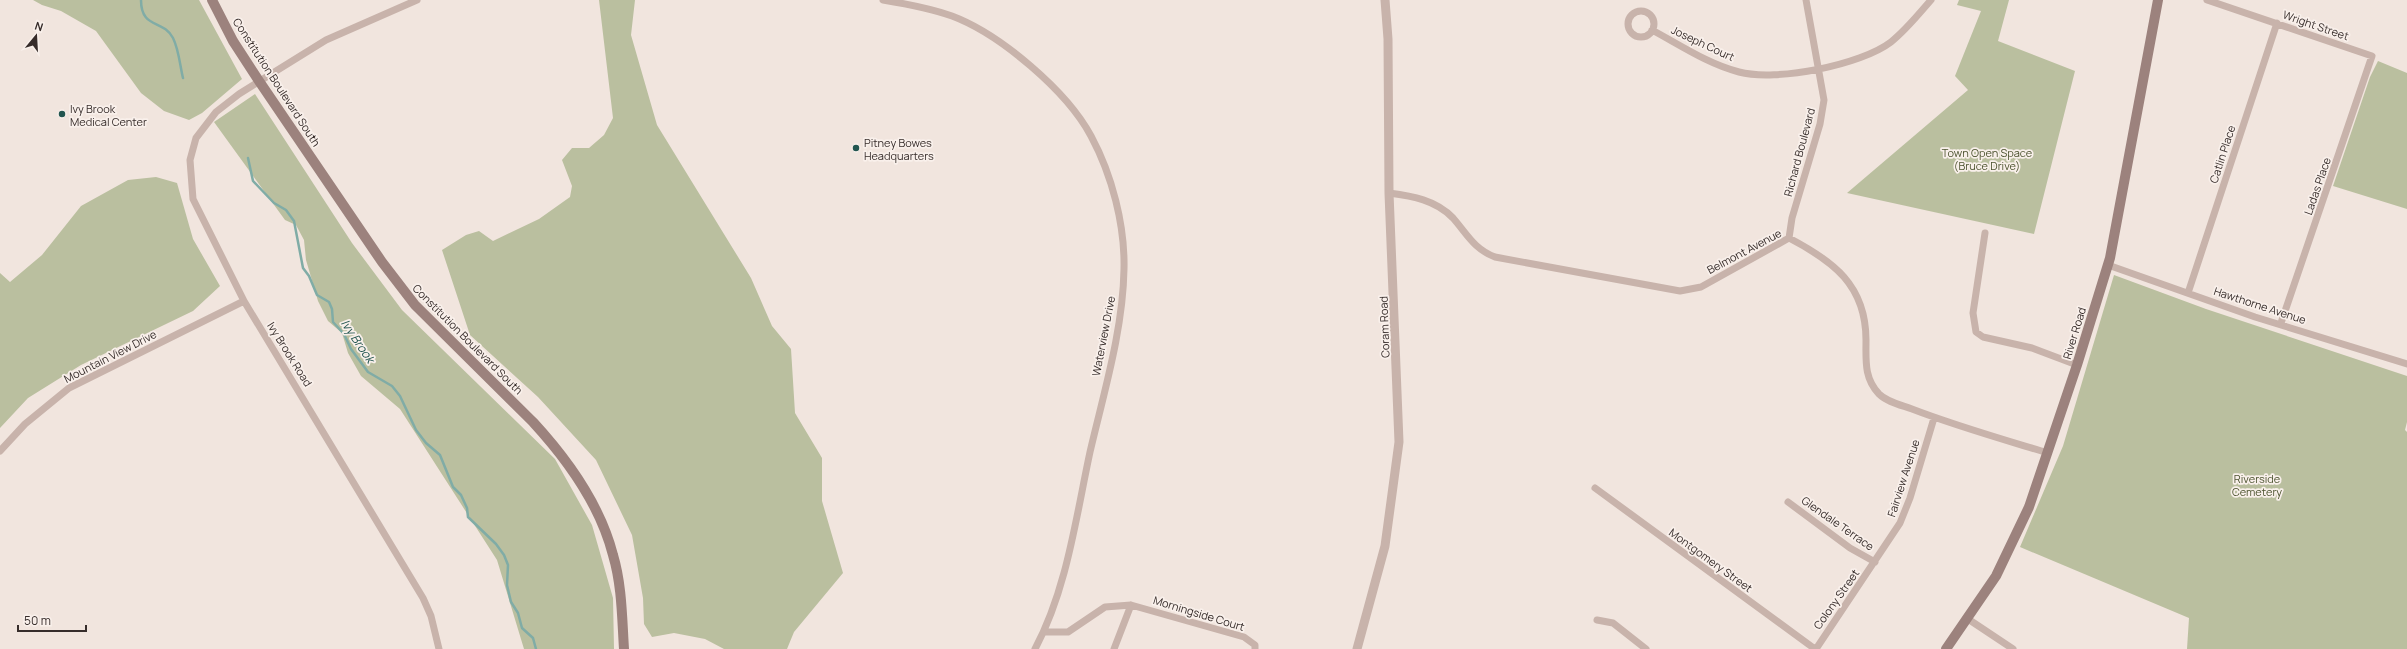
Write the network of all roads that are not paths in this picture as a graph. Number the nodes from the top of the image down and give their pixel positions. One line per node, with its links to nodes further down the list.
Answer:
1 (212, 0): 13 (main road, Constitution Boulevard South)
2 (417, 0): 13 (street)
3 (883, 0): 32 (street, Waterview Drive)
4 (1385, 0): 14 (street, Coram Road)
5 (1806, 0): 12 (street, Richard Boulevard)
6 (1931, 0): 12 (street, Joseph Court)
7 (2158, 0): 17 (main road, River Road)
8 (2206, 0): 9 (street, Wright Street)
9 (2277, 23): 11 (street, Wright Street); 18 (street, Catlin Place)
10 (1652, 30): 12 (street, Joseph Court)
11 (2372, 56): 20 (street, Ladas Place)
12 (1818, 69): 16 (street, Richard Boulevard)
13 (259, 81): 19 (street, Ivy Brook Road); 34 (main road, Constitution Boulevard South)
14 (1389, 193): 16 (street, Belmont Avenue); 38 (street, Coram Road)
15 (1985, 233): 22 (street)
16 (1789, 238): 23 (street, Belmont Avenue)
17 (2108, 265): 18 (street, Hawthorne Avenue); 22 (main road, River Road)
18 (2188, 293): 20 (street, Hawthorne Avenue)
19 (244, 301): 24 (street, Mountain View Drive); 33 (street, Ivy Brook Road)
20 (2282, 323): 21 (street, Hawthorne Avenue)
21 (2407, 364)
22 (2077, 365): 25 (main road, River Road)
23 (1934, 418): 25 (street, Belmont Avenue); 28 (street, Fairview Avenue)
24 (0, 451)
25 (2048, 453): 30 (main road, River Road)
26 (1595, 488): 40 (street, Montgomery Street)
27 (1788, 502): 28 (street, Glendale Terrace)
28 (1875, 562): 40 (street, Colony Street)
29 (1131, 604): 32 (street, Morningside Court); 36 (street); 37 (street, Morningside Court)
30 (1968, 619): 41 (main road, River Road); 42 (street)
31 (1597, 620): 39 (street)
32 (1045, 632): 35 (street, Waterview Drive)
33 (439, 649)
34 (624, 649)
35 (1035, 649)
36 (1114, 649)
37 (1255, 649)
38 (1357, 649)
39 (1646, 649)
40 (1815, 649)
41 (1946, 649)
42 (2013, 649)

